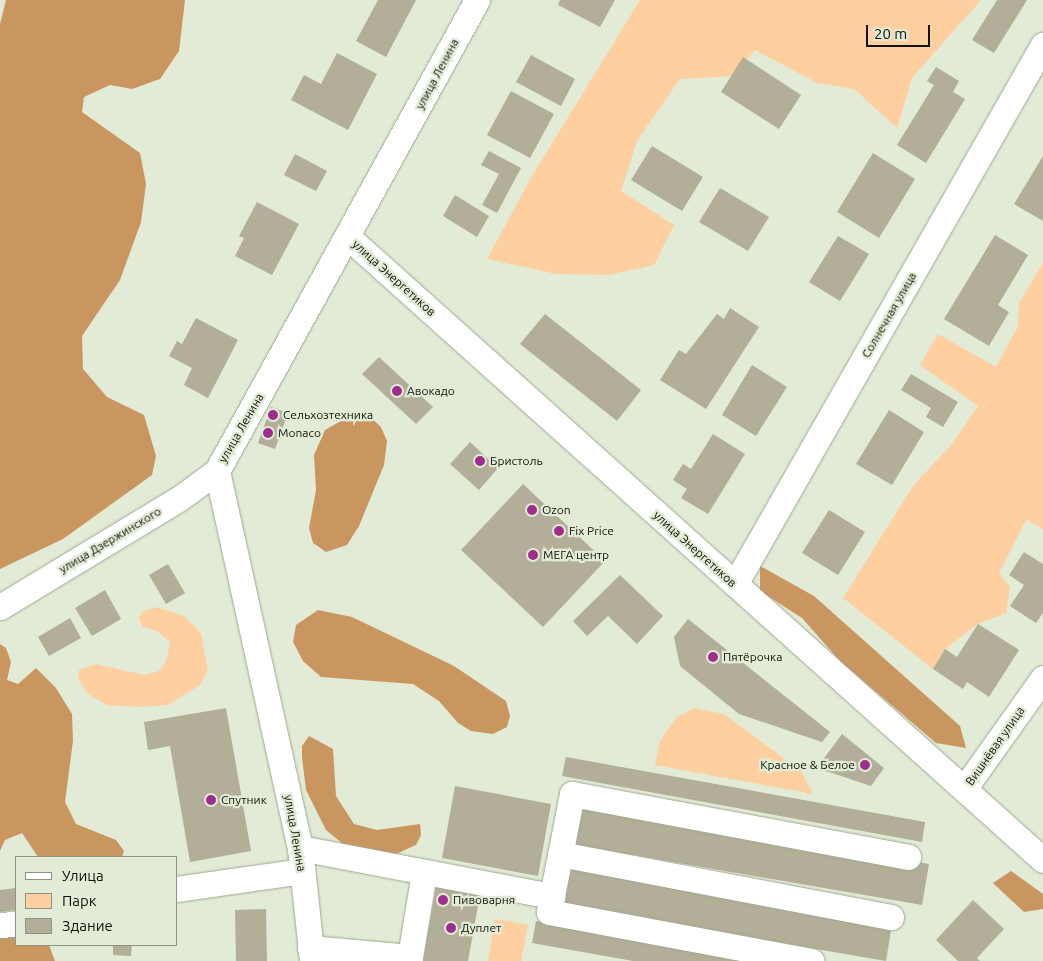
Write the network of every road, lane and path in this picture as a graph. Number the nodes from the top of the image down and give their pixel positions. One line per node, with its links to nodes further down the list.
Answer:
1 (477, 0): 3 (street, улица Ленина)
2 (1043, 45): 5 (street, Солнечная улица)
3 (348, 237): 4 (street, улица Ленина); 5 (street, улица Энергетиков)
4 (217, 470): 6 (street, улица Дзержинского); 11 (street, улица Ленина)
5 (735, 584): 8 (street, улица Энергетиков)
6 (0, 607)
7 (1043, 678): 8 (street, Вишнёвая улица)
8 (964, 789): 12 (street, улица Энергетиков)
9 (560, 854): 10 (street); 15 (street); 16 (street)
10 (908, 857)
11 (301, 860): 13 (street); 14 (street); 19 (street, улица Ленина)
12 (1043, 860)
13 (424, 872): 15 (street); 20 (street)
14 (178, 889)
15 (552, 896): 21 (street)
16 (892, 916)
17 (15, 924): 18 (street)
18 (0, 925)
19 (311, 955): 20 (street)
20 (410, 959)
21 (811, 961)

